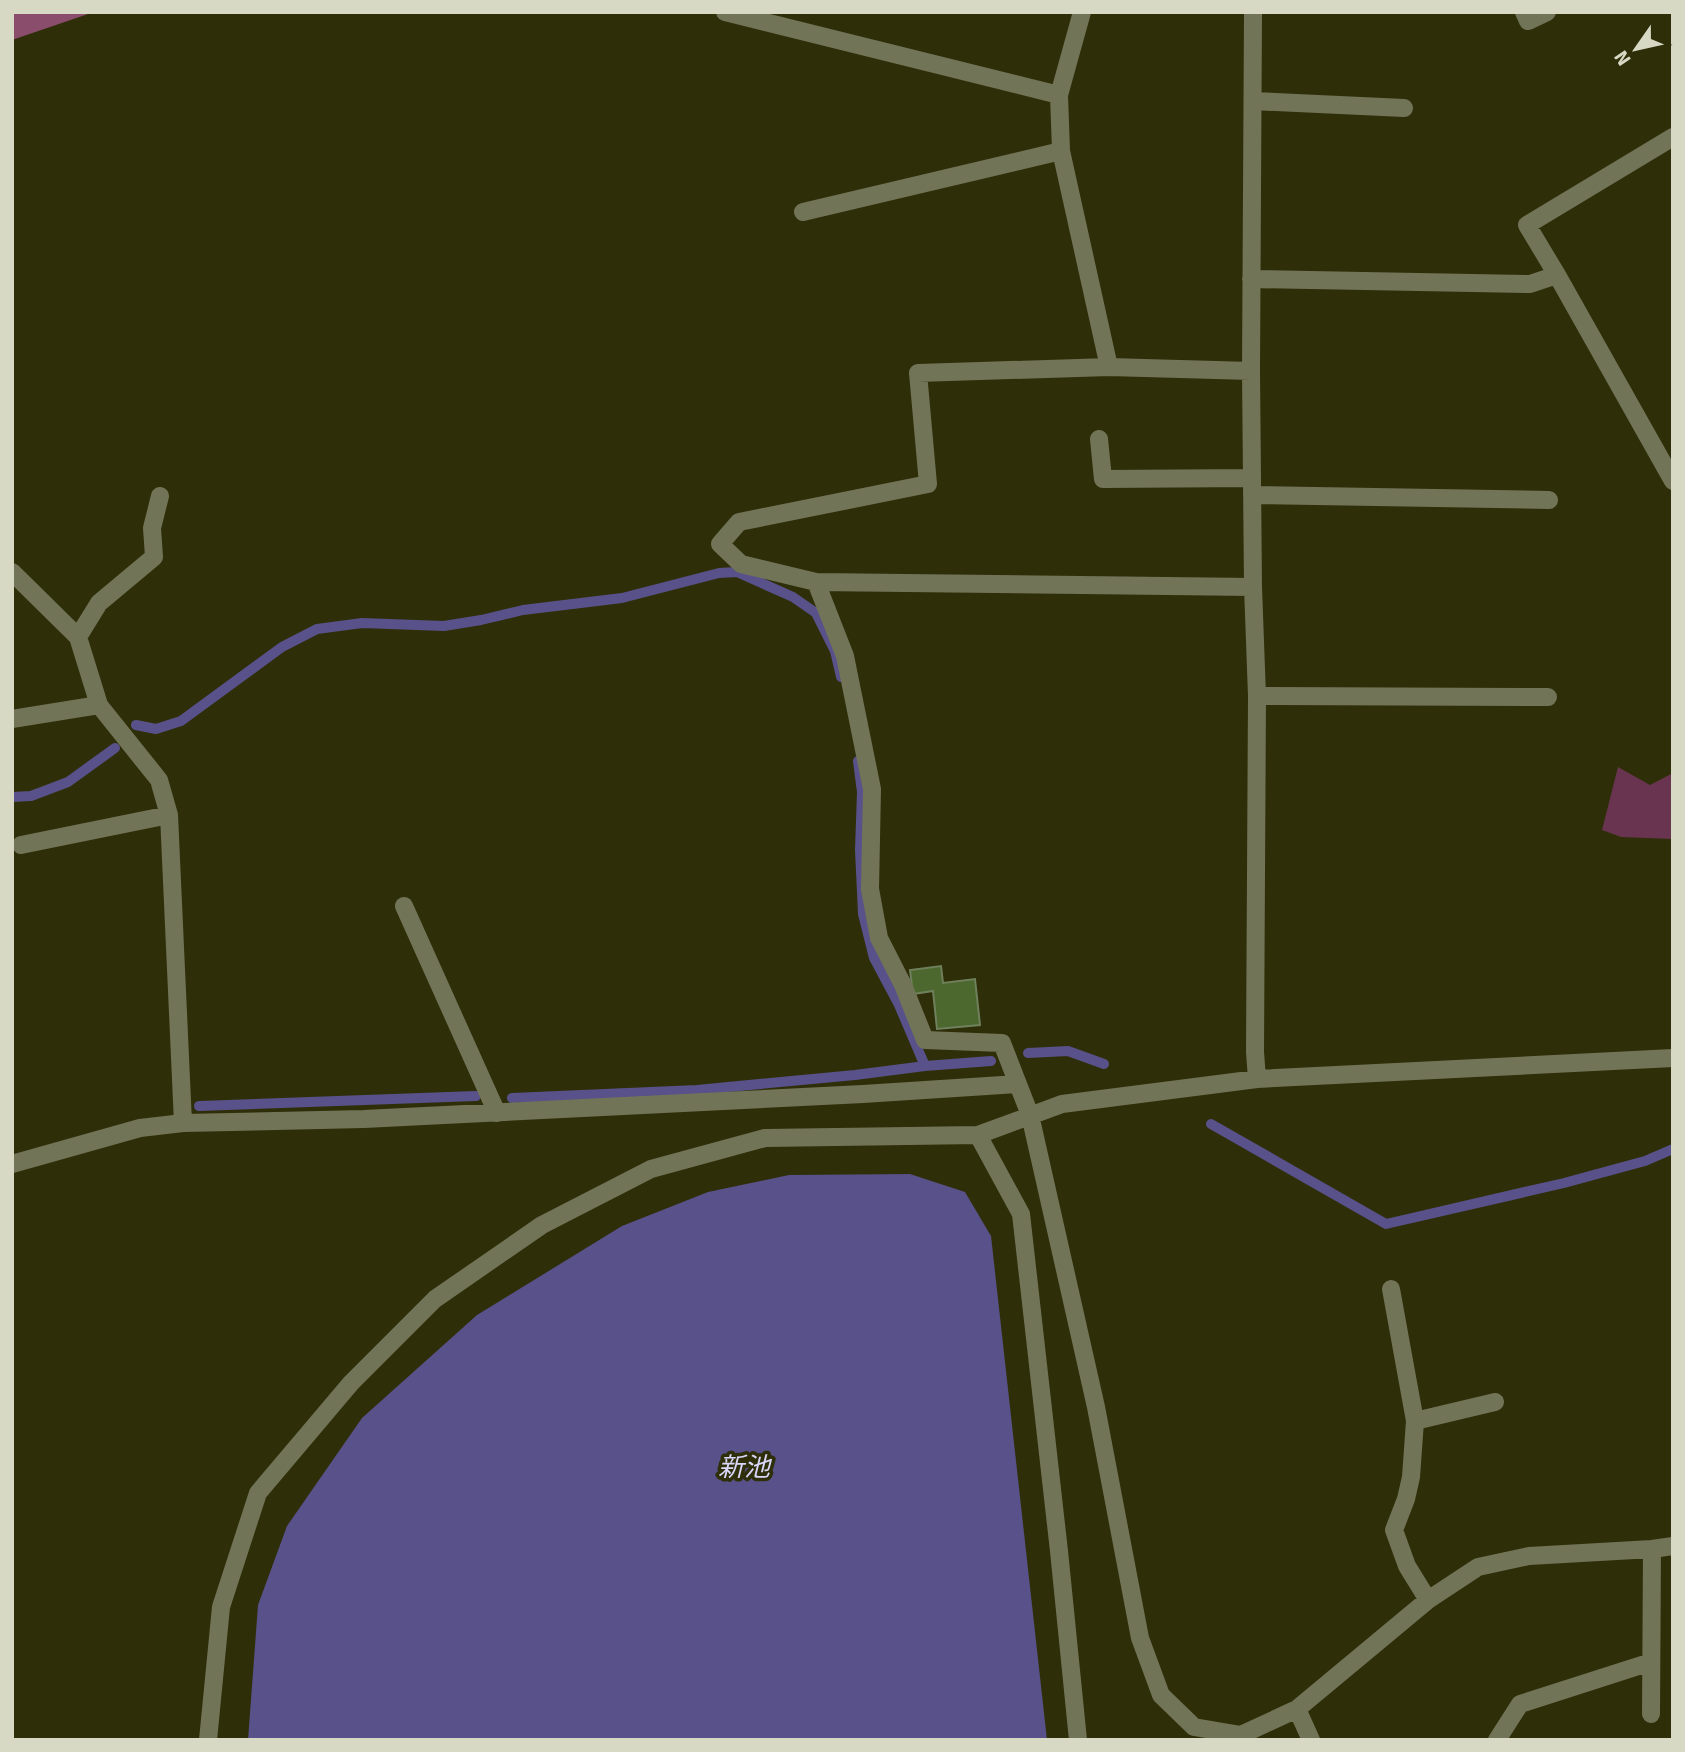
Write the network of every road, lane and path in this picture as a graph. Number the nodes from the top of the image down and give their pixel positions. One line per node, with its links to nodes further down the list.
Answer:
1 (725, 12): 6 (street)
2 (1082, 12): 6 (street)
3 (1253, 12): 7 (street)
4 (1524, 12): 5 (street)
5 (1547, 12)
6 (1059, 95): 10 (street)
7 (1253, 101): 8 (street); 13 (street)
8 (1404, 108)
9 (1673, 137): 12 (street)
10 (1061, 151): 11 (street); 14 (street)
11 (803, 212)
12 (1557, 275): 13 (street); 17 (street)
13 (1251, 279): 15 (street)
14 (1109, 368): 15 (street); 22 (street)
15 (1251, 371): 18 (street)
16 (1099, 439): 18 (street)
17 (1673, 481)
18 (1252, 487): 20 (street); 23 (street)
19 (160, 496): 24 (street)
20 (1549, 500)
21 (12, 572): 24 (street)
22 (816, 582): 23 (street); 34 (street)
23 (1253, 587): 25 (street)
24 (78, 637): 27 (street)
25 (1257, 696): 26 (street); 33 (street)
26 (1548, 697)
27 (99, 705): 28 (street); 29 (street)
28 (12, 719)
29 (169, 815): 30 (street); 37 (street)
30 (21, 845)
31 (404, 906): 35 (street)
32 (1673, 1058): 33 (street)
33 (1257, 1079): 36 (street)
34 (1018, 1084): 35 (street); 36 (street)
35 (497, 1113): 37 (street)
36 (1030, 1115): 38 (street); 47 (street)
37 (183, 1123): 39 (street)
38 (978, 1135): 49 (street); 50 (street)
39 (12, 1164)
40 (1391, 1289): 42 (street)
41 (1495, 1402): 42 (street)
42 (1415, 1422): 45 (street)
43 (1673, 1546): 44 (street)
44 (1652, 1549): 45 (street); 46 (street)
45 (1428, 1600): 47 (street)
46 (1651, 1662): 48 (street); 52 (street)
47 (1297, 1709): 51 (street)
48 (1651, 1714)
49 (208, 1740)
50 (1078, 1740)
51 (1311, 1740)
52 (1497, 1740)

